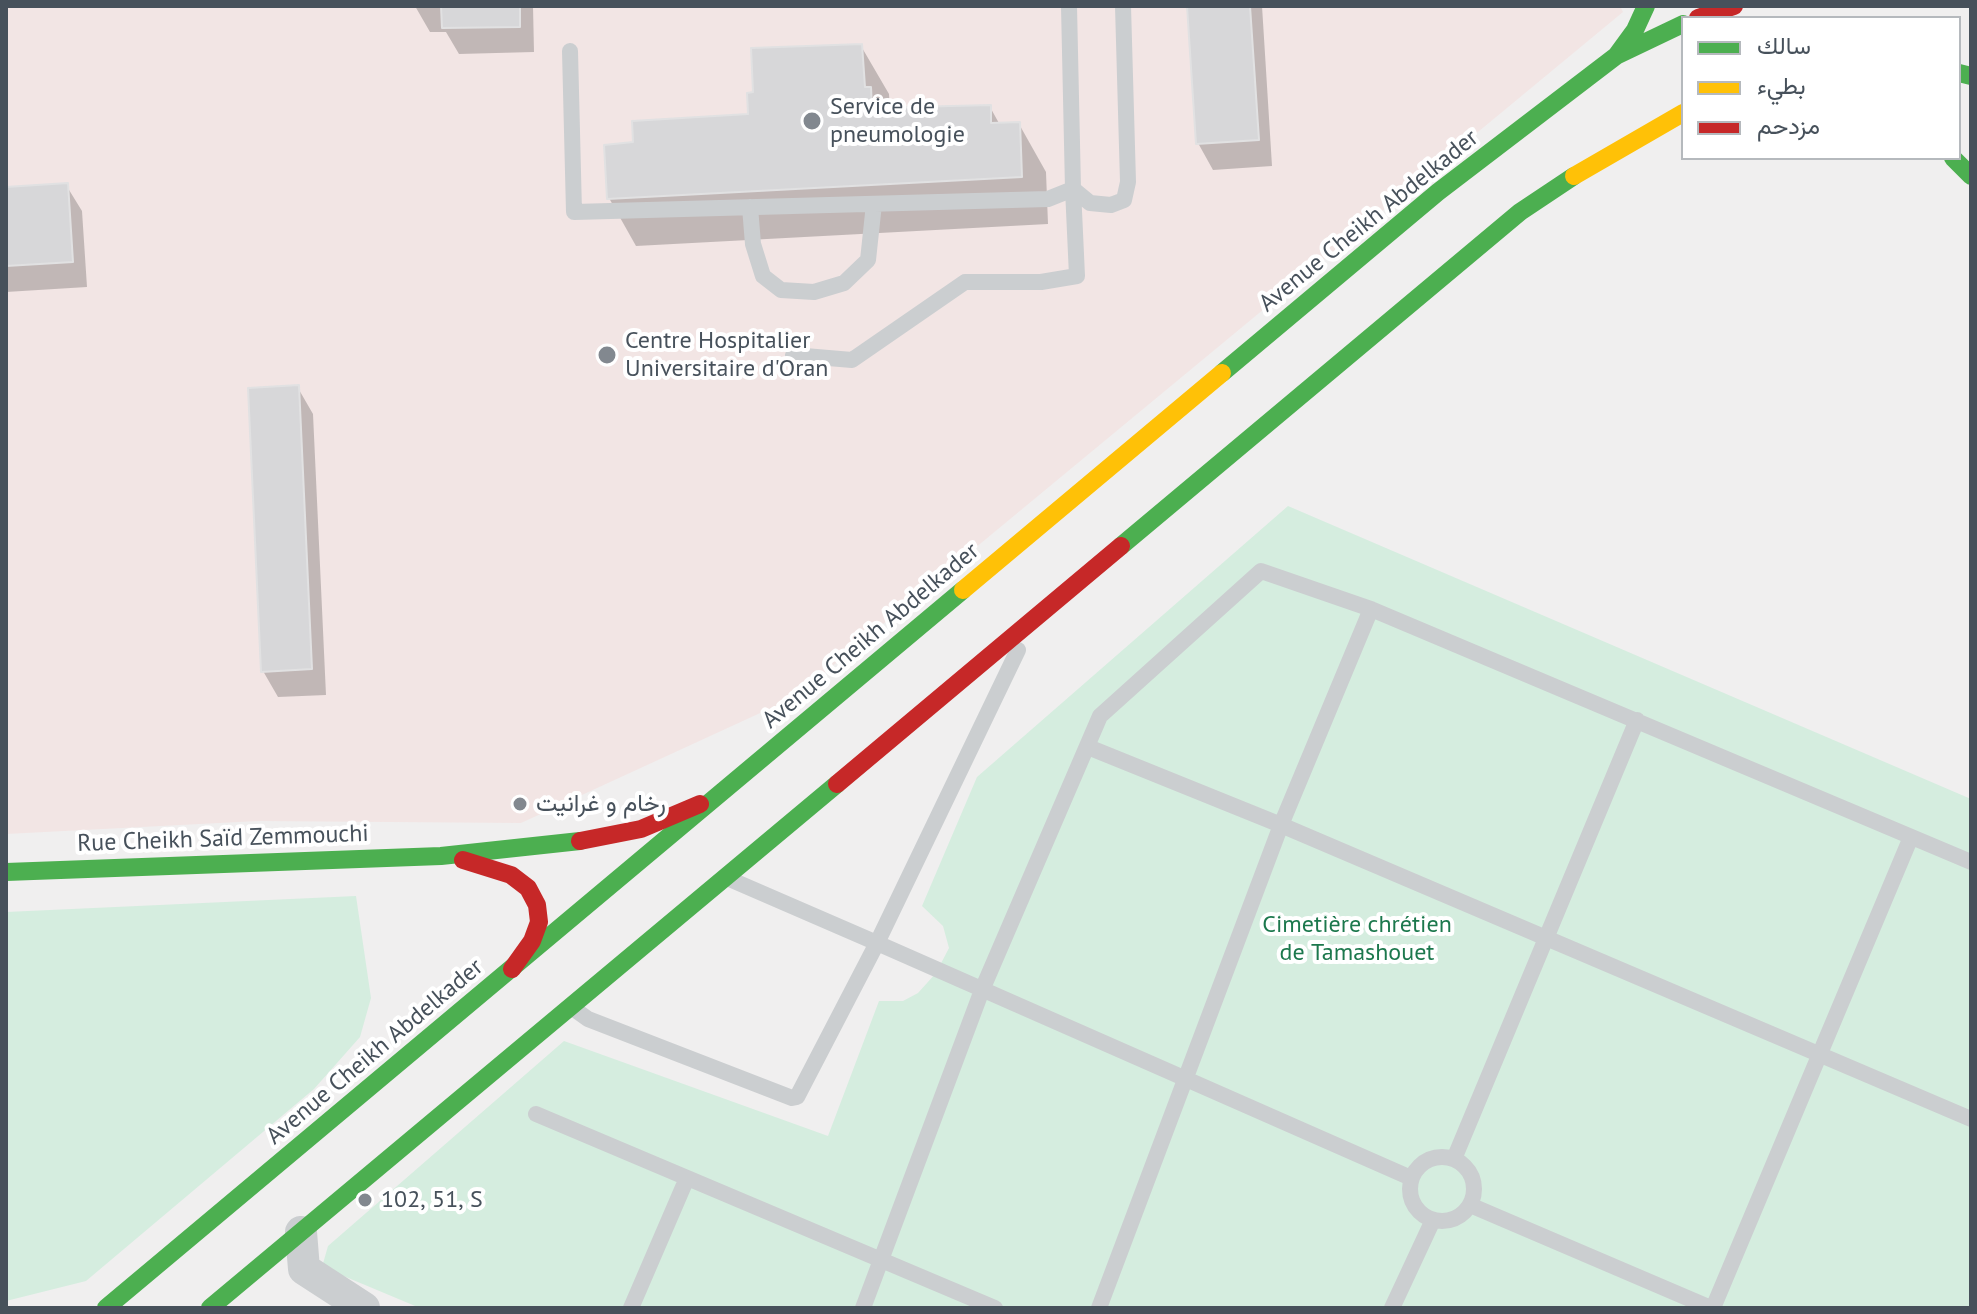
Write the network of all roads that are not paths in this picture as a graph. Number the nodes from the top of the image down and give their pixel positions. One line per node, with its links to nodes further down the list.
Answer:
1 (1069, 6): 13 (lane)
2 (1123, 6): 13 (lane)
3 (1646, 6): 9 (main road)
4 (1734, 6): 6 (main road)
5 (1670, 8): 9 (main road)
6 (1704, 16)
7 (1681, 25): 9 (main road, Avenue Cheikh Abdelkader)
8 (570, 51): 15 (lane)
9 (1616, 56): 21 (main road, Avenue Cheikh Abdelkader)
10 (1681, 114): 17 (main road)
11 (1955, 160): 12 (main road)
12 (1971, 176)
13 (1073, 189): 14 (lane); 16 (lane)
14 (874, 204): 15 (lane); 15 (lane)
15 (750, 207)
16 (793, 355)
17 (1050, 606): 27 (main road); 29 (lane)
18 (1371, 609): 19 (lane); 20 (lane); 22 (lane)
19 (1637, 720): 23 (lane); 28 (lane)
20 (1088, 747): 22 (lane); 31 (lane)
21 (722, 791): 24 (main road); 30 (main road, Avenue Cheikh Abdelkader)
22 (1281, 825): 28 (lane); 34 (lane)
23 (1911, 837): 25 (lane); 33 (lane)
24 (441, 856): 26 (main road, Rue Cheikh Saïd Zemmouchi); 30 (main road)
25 (1971, 862)
26 (6, 872)
27 (721, 872): 29 (lane); 32 (main road)
28 (1546, 938): 33 (lane); 37 (lane)
29 (877, 943): 31 (lane); 32 (lane)
30 (512, 969): 44 (main road, Avenue Cheikh Abdelkader)
31 (982, 990): 34 (lane); 43 (lane)
32 (571, 1007): 42 (main road)
33 (1819, 1055): 36 (lane); 54 (lane)
34 (1188, 1078): 39 (lane); 52 (lane)
35 (536, 1114): 38 (lane)
36 (1971, 1119)
37 (1454, 1159): 39 (lane); 40 (lane)
38 (687, 1178): 43 (lane); 49 (lane)
39 (1411, 1178): 41 (lane)
40 (1470, 1205): 41 (lane); 54 (lane)
41 (1433, 1220): 53 (lane)
42 (301, 1232): 47 (main road); 48 (street)
43 (879, 1259): 50 (lane); 51 (lane)
44 (125, 1292): 45 (main road); 46 (main road, Avenue Cheikh Abdelkader)
45 (86, 1308)
46 (106, 1308)
47 (210, 1308)
48 (364, 1308)
49 (631, 1308)
50 (863, 1308)
51 (995, 1308)
52 (1099, 1308)
53 (1392, 1308)
54 (1712, 1308)

